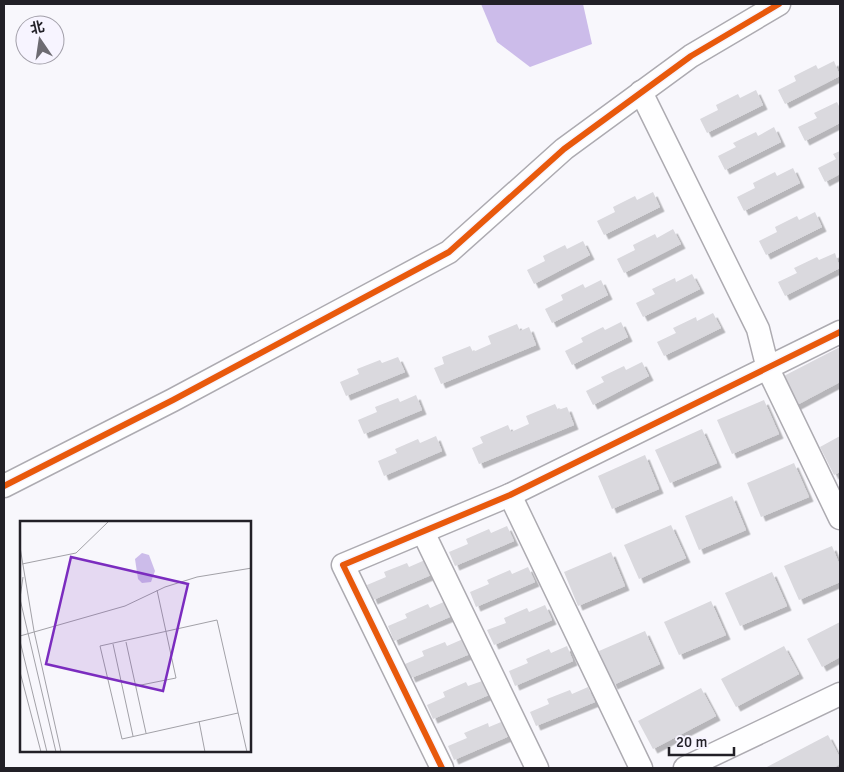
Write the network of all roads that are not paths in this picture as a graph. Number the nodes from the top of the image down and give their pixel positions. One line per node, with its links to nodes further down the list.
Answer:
1 (780, 4): 2 (street)
2 (641, 92): 4 (street); 5 (street)
3 (840, 332): 4 (street)
4 (768, 369): 6 (street); 7 (street)
5 (4, 486)
6 (510, 495): 8 (street); 12 (street)
7 (840, 518)
8 (423, 532): 10 (street); 11 (street)
9 (840, 694): 13 (street)
10 (442, 768)
11 (537, 768)
12 (641, 768)
13 (685, 768)

